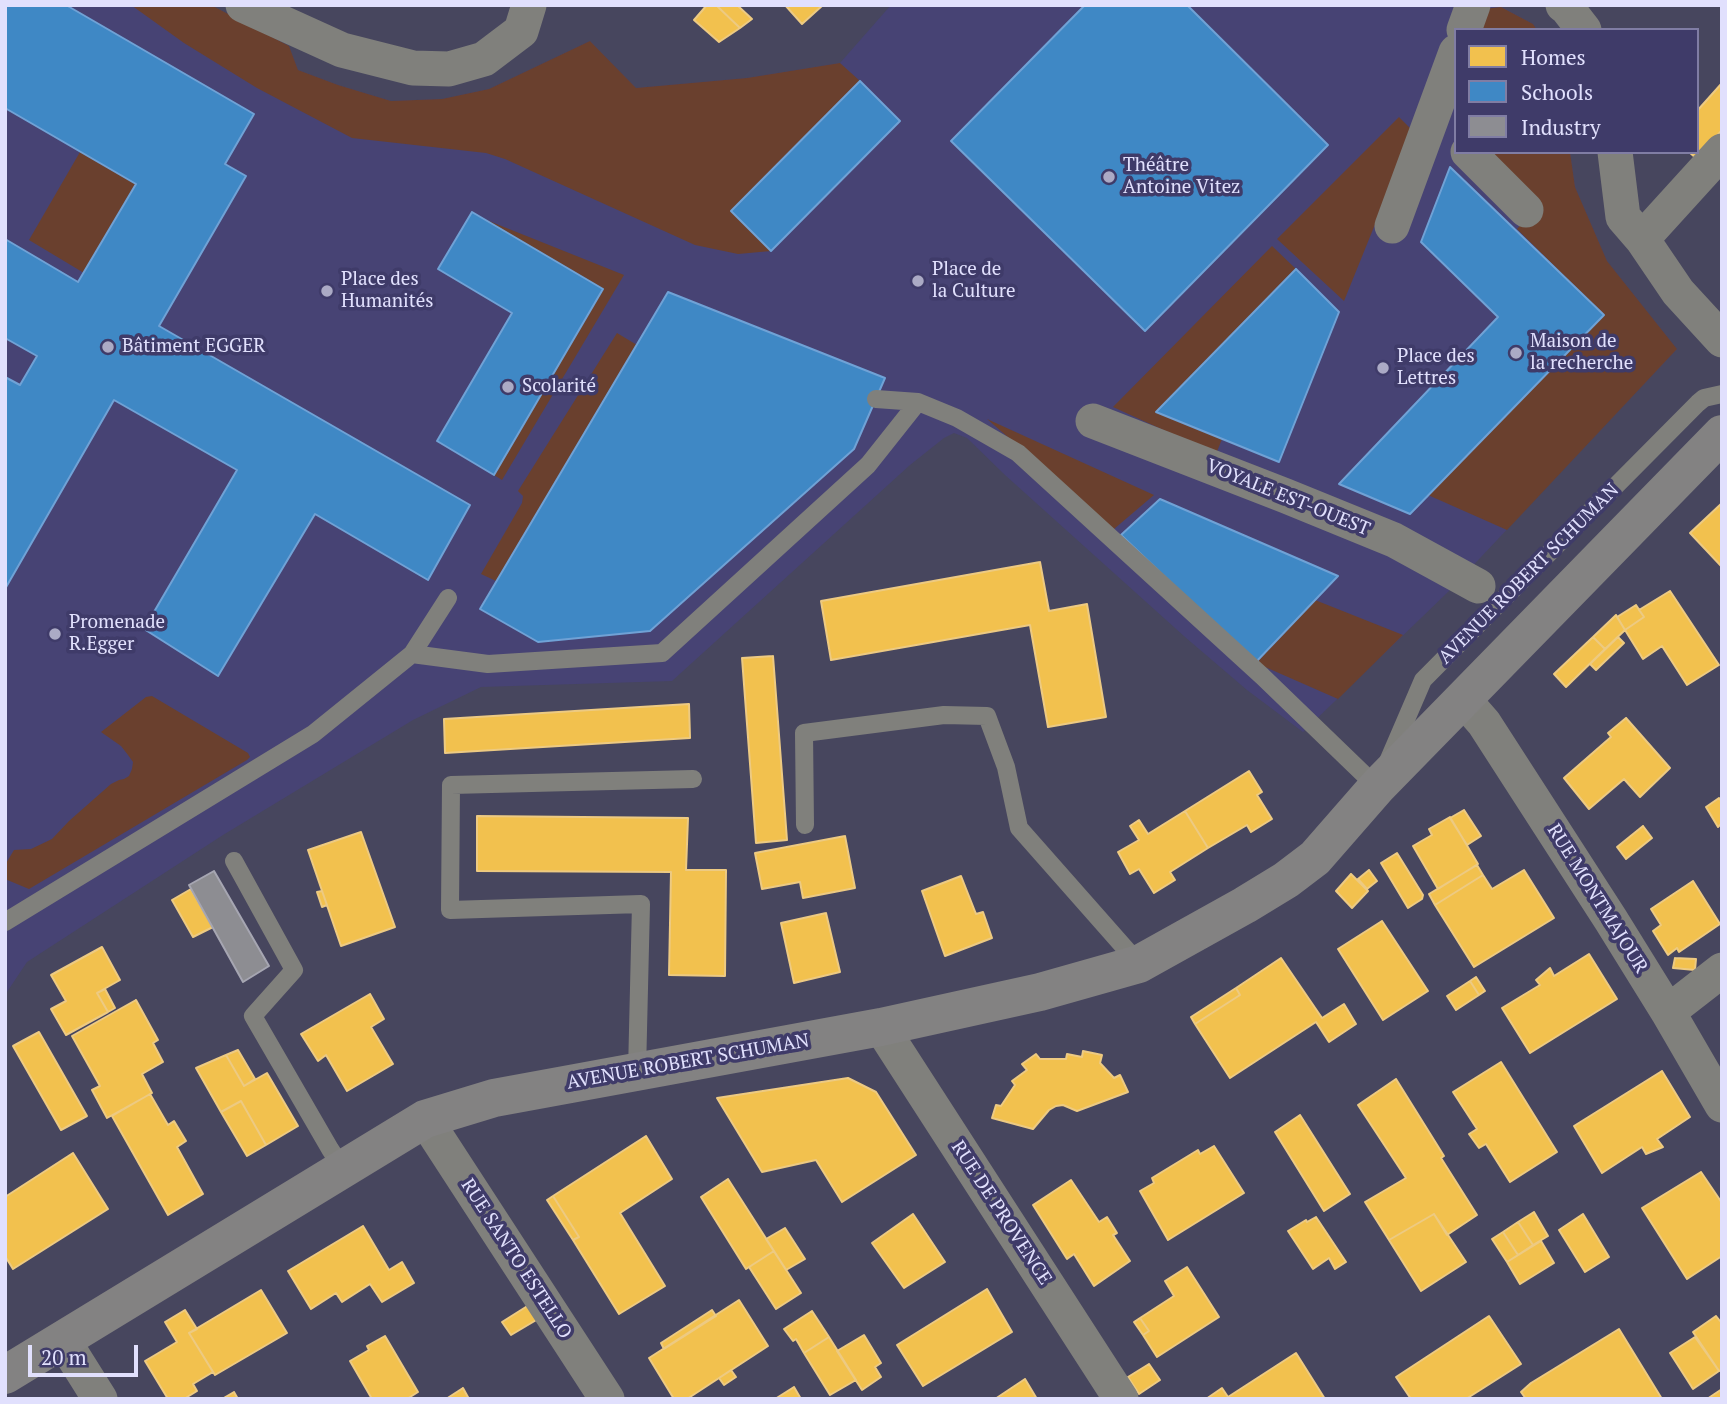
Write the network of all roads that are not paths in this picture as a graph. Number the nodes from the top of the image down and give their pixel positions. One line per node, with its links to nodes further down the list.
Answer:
1 (243, 5): 2 (street)
2 (529, 5)
3 (1474, 5): 5 (street)
4 (1563, 5): 6 (street)
5 (1465, 28)
6 (1582, 28)
7 (1454, 65): 8 (street)
8 (1444, 128): 13 (street)
9 (1722, 151): 14 (street)
10 (1470, 154): 12 (street)
11 (1615, 154): 14 (street)
12 (1526, 210)
13 (1392, 226)
14 (1642, 239): 15 (street)
15 (1722, 340)
16 (1722, 394): 26 (lane, AVENUE ROBERT SCHUMAN)
17 (876, 399): 18 (lane)
18 (918, 402): 23 (lane); 26 (lane)
19 (1093, 421): 21 (street, VOYALE EST-OUEST)
20 (1722, 435): 24 (street, AVENUE ROBERT SCHUMAN)
21 (1478, 586)
22 (448, 598): 23 (lane)
23 (412, 654): 29 (lane)
24 (1463, 699): 26 (street, AVENUE ROBERT SCHUMAN); 32 (street, RUE MONTMAJOUR)
25 (693, 779): 34 (lane)
26 (1377, 787): 30 (street, AVENUE ROBERT SCHUMAN)
27 (805, 825): 30 (lane)
28 (234, 860): 37 (lane)
29 (5, 922)
30 (1139, 964): 33 (street, AVENUE ROBERT SCHUMAN)
31 (1722, 970): 32 (street)
32 (1668, 1012): 35 (street, RUE MONTMAJOUR)
33 (881, 1027): 34 (street, AVENUE ROBERT SCHUMAN); 42 (street, RUE DE PROVENCE)
34 (636, 1072): 36 (street, AVENUE ROBERT SCHUMAN)
35 (1722, 1105)
36 (425, 1119): 37 (street, AVENUE ROBERT SCHUMAN); 41 (street, RUE SANTO ESTELLO)
37 (343, 1169): 38 (street, AVENUE ROBERT SCHUMAN)
38 (64, 1339): 39 (street, AVENUE ROBERT SCHUMAN); 40 (street)
39 (5, 1375)
40 (100, 1399)
41 (607, 1399)
42 (1121, 1399)

